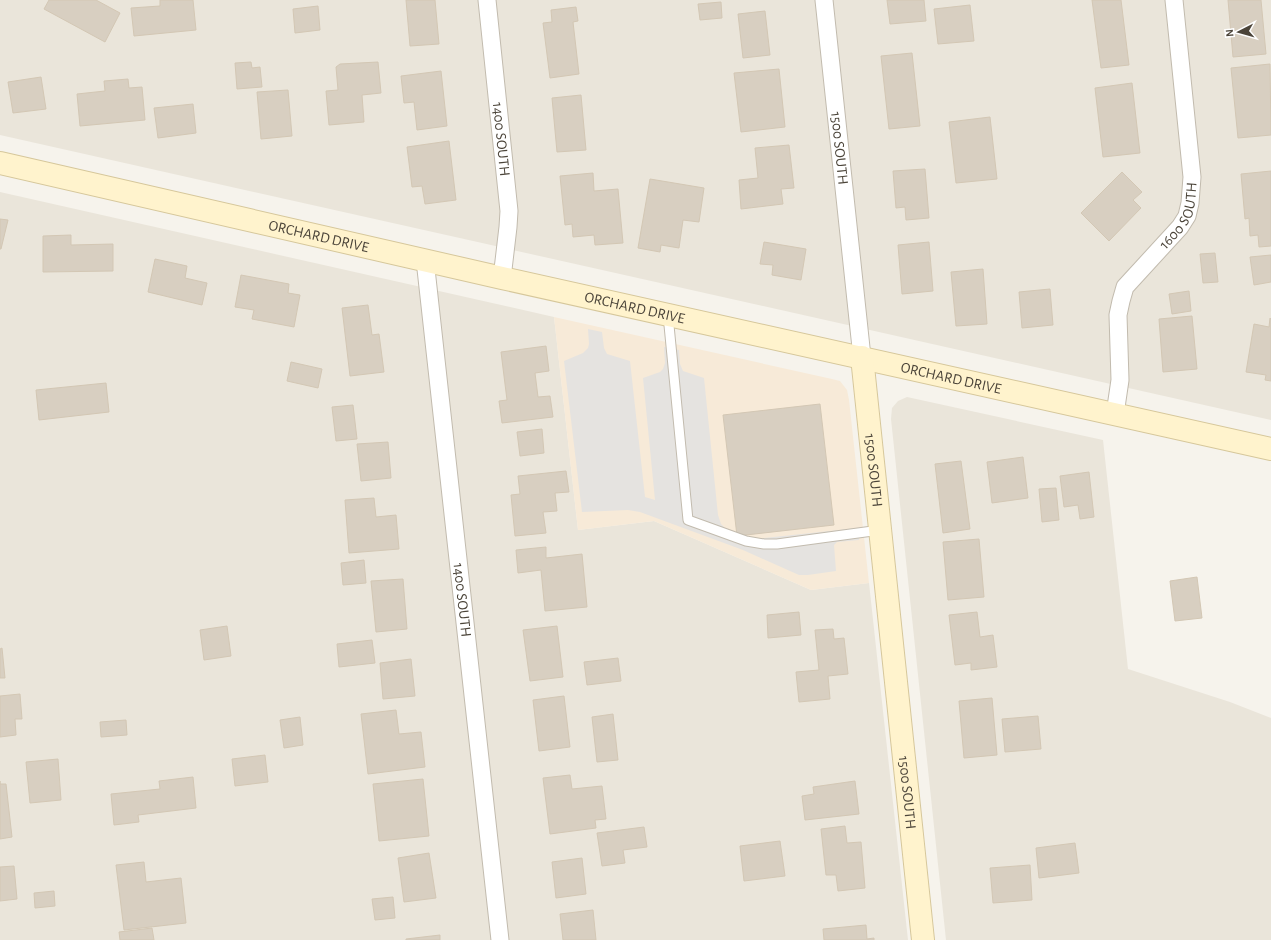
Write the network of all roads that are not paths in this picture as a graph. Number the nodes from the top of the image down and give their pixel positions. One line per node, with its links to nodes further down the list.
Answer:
1 (487, 0): 6 (street, 1400 SOUTH)
2 (824, 0): 8 (street, 1500 SOUTH)
3 (1174, 0): 9 (street, 1600 SOUTH)
4 (0, 163): 5 (main road, ORCHARD DRIVE)
5 (425, 260): 6 (main road, ORCHARD DRIVE); 12 (street, 1400 SOUTH)
6 (502, 278): 7 (main road, ORCHARD DRIVE)
7 (668, 314): 8 (main road, ORCHARD DRIVE); 11 (lane)
8 (862, 357): 9 (main road, ORCHARD DRIVE); 11 (main road, 1500 SOUTH)
9 (1115, 414): 10 (main road, ORCHARD DRIVE)
10 (1271, 449)
11 (880, 530): 13 (main road, 1500 SOUTH)
12 (500, 940)
13 (923, 940)

